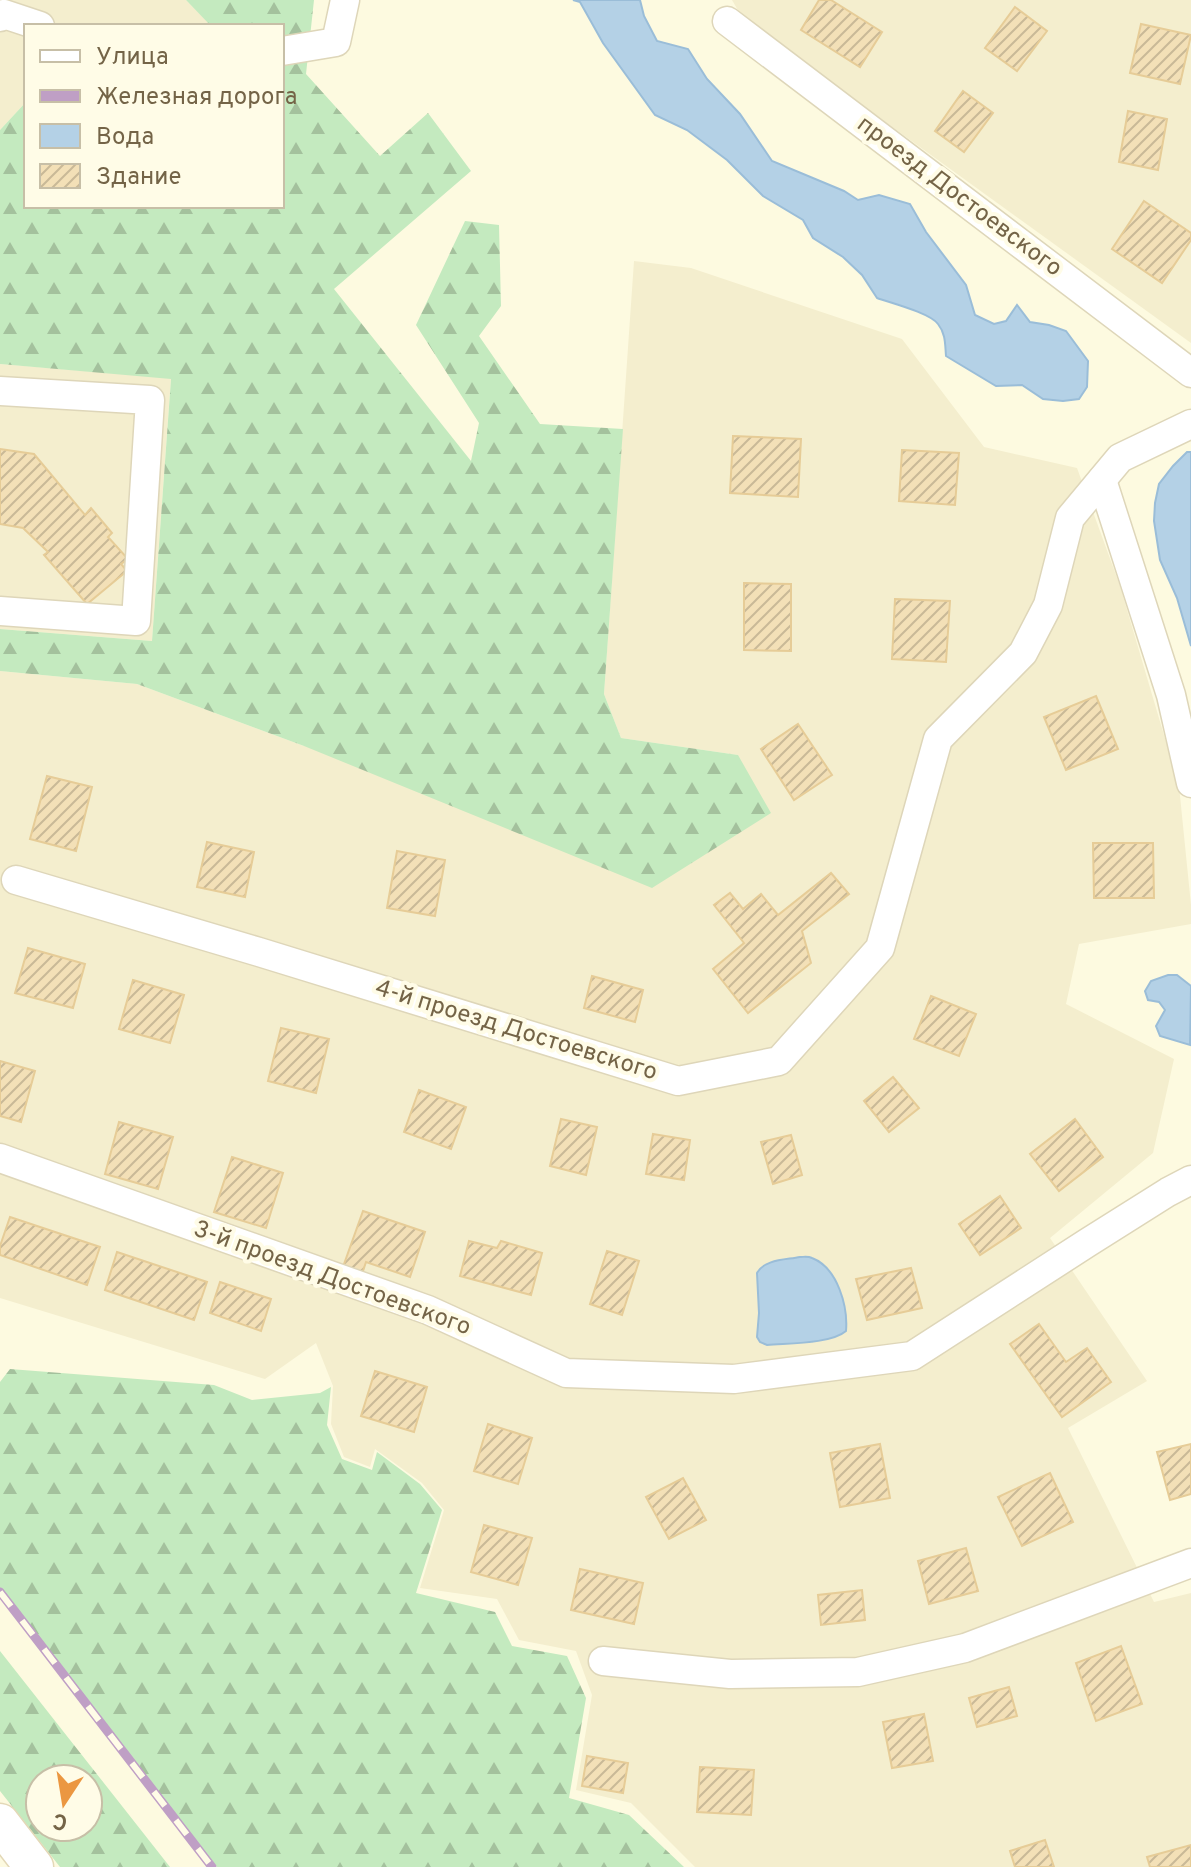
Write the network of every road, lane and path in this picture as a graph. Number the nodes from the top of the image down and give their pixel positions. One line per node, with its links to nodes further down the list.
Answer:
1 (345, 0): 5 (street)
2 (1, 14): 4 (street)
3 (727, 21): 6 (street, проезд Достоевского)
4 (34, 24)
5 (284, 51)
6 (1191, 373)
7 (0, 391): 10 (street)
8 (1191, 424): 9 (street, 4-й проезд Достоевского)
9 (1102, 480): 11 (street); 12 (street, 4-й проезд Достоевского)
10 (0, 611)
11 (1191, 783)
12 (16, 880)
13 (0, 1158): 14 (street, 3-й проезд Достоевского)
14 (1191, 1180)
15 (1191, 1563): 16 (street)
16 (603, 1661)
17 (0, 1823): 18 (main road)
18 (34, 1867)

